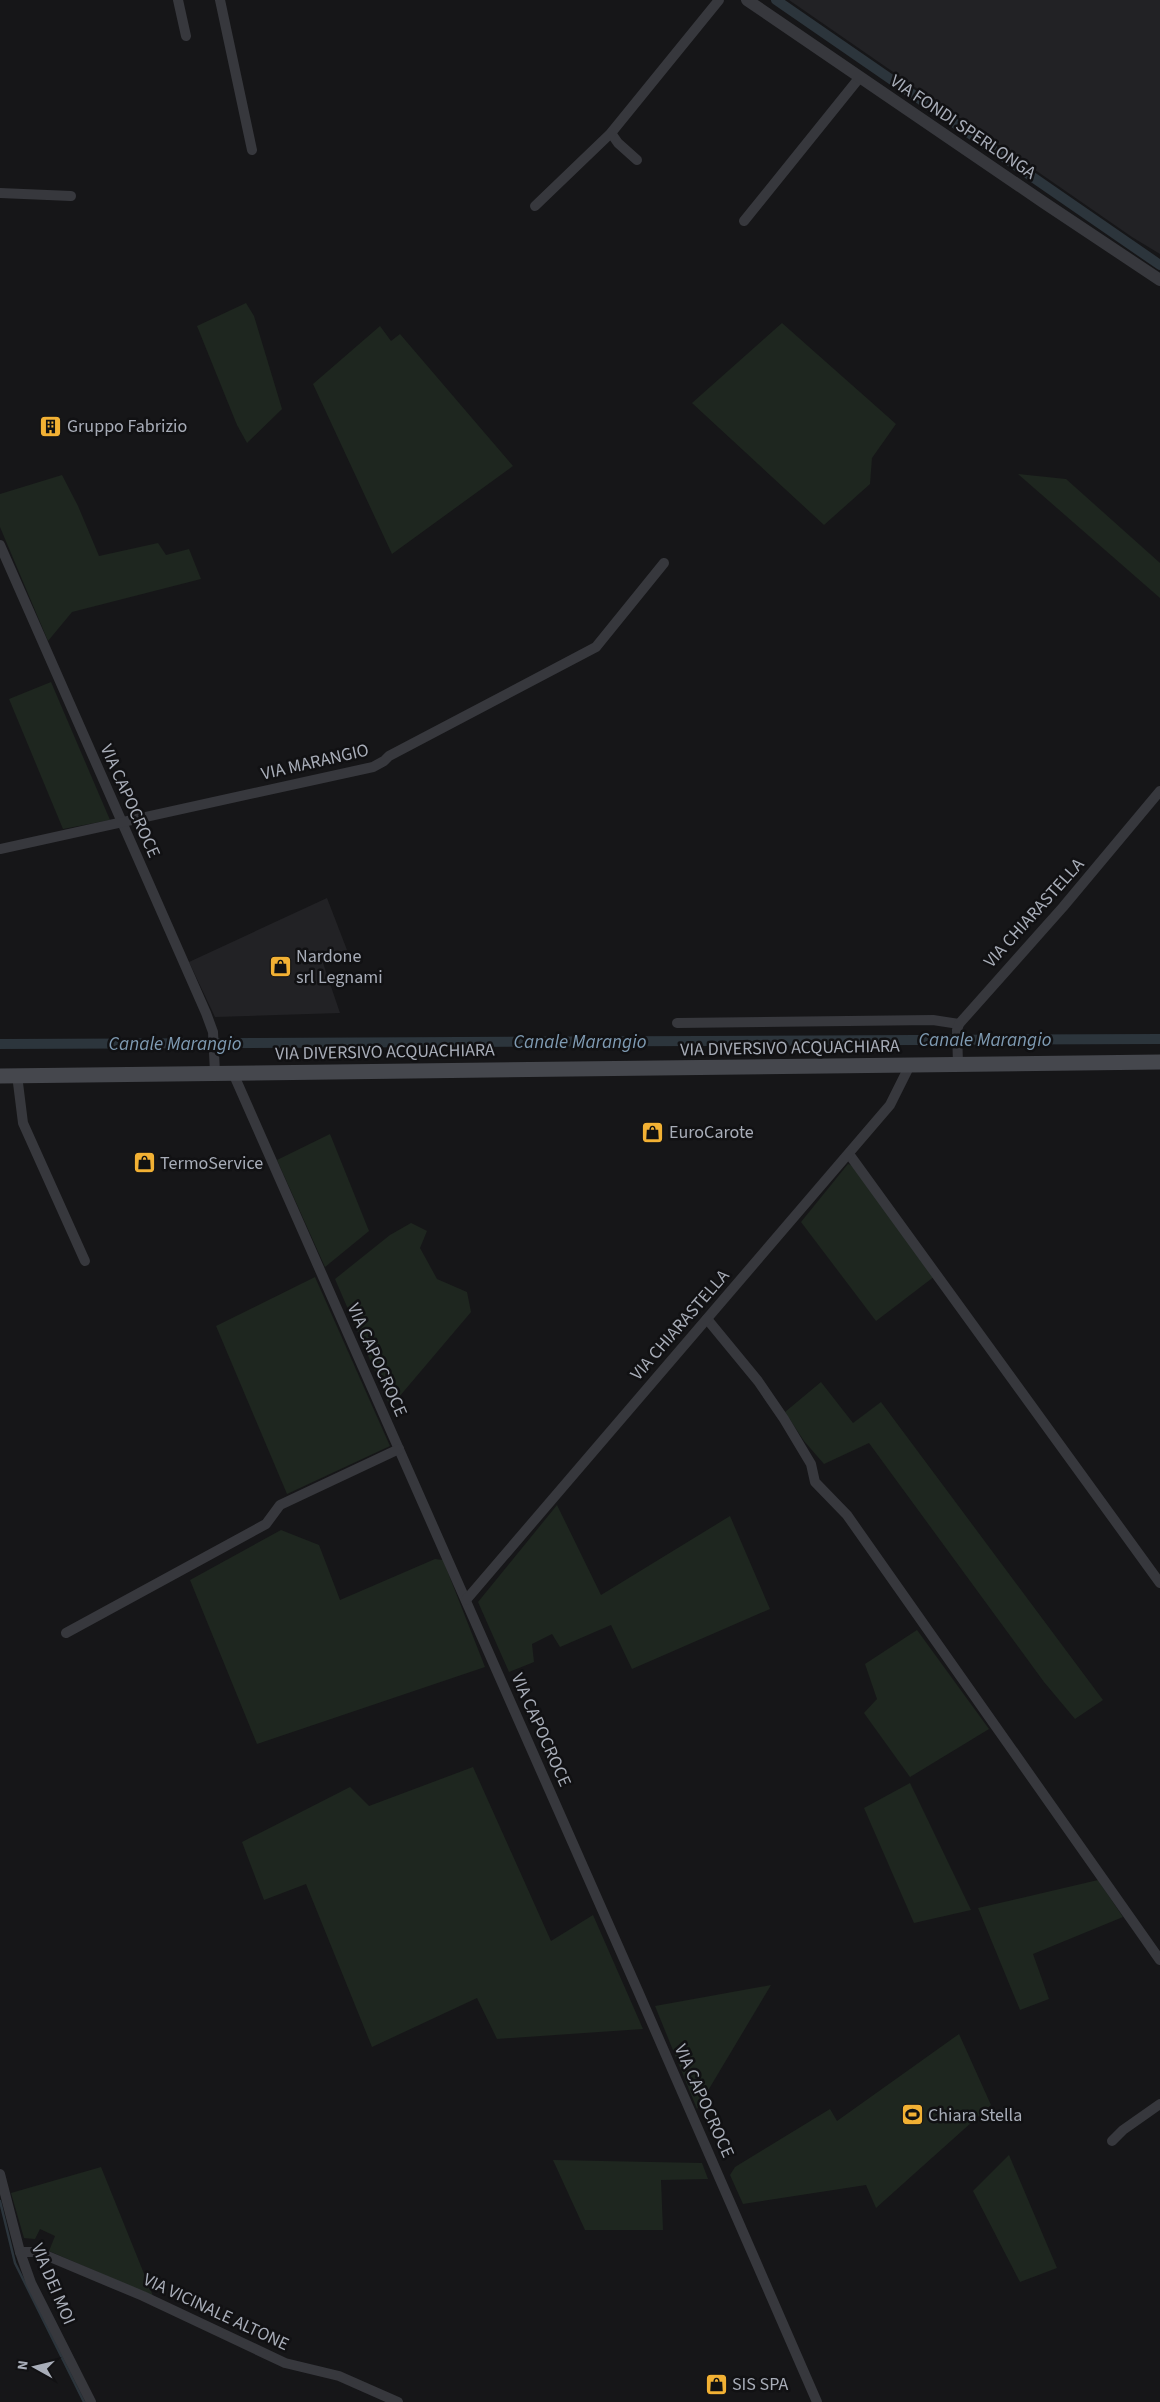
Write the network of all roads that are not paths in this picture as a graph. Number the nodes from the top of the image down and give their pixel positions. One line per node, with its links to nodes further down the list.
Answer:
1 (178, 0): 5 (street)
2 (220, 0): 8 (street)
3 (718, 0): 7 (street)
4 (747, 0): 6 (street, VIA FONDI SPERLONGA)
5 (186, 36)
6 (860, 77): 13 (street); 14 (street, VIA FONDI SPERLONGA)
7 (611, 133): 9 (street); 12 (street)
8 (252, 150)
9 (637, 160)
10 (0, 193): 11 (street)
11 (70, 196)
12 (535, 206)
13 (744, 220)
14 (1160, 280)
15 (0, 545): 18 (street, VIA CAPOCROCE)
16 (664, 563): 18 (street, VIA MARANGIO)
17 (1160, 791): 21 (street, VIA CHIARASTELLA)
18 (122, 824): 19 (street, VIA MARANGIO); 25 (street, VIA CAPOCROCE)
19 (0, 849)
20 (677, 1023): 21 (street)
21 (958, 1027): 22 (street)
22 (958, 1058): 23 (main road, VIA DIVERSIVO ACQUACHIARA); 24 (main road, VIA DIVERSIVO ACQUACHIARA)
23 (1160, 1062)
24 (910, 1065): 26 (main road, VIA DIVERSIVO ACQUACHIARA); 29 (street, VIA CHIARASTELLA)
25 (214, 1068): 26 (main road, VIA DIVERSIVO ACQUACHIARA); 27 (main road, VIA DIVERSIVO ACQUACHIARA)
26 (232, 1073): 32 (street, VIA CAPOCROCE)
27 (17, 1075): 28 (main road, VIA DIVERSIVO ACQUACHIARA); 30 (street)
28 (0, 1076)
29 (849, 1154): 31 (street, VIA CHIARASTELLA); 33 (street)
30 (84, 1261)
31 (707, 1319): 34 (street, VIA CHIARASTELLA); 36 (street)
32 (399, 1450): 34 (street, VIA CAPOCROCE); 35 (street)
33 (1160, 1583)
34 (466, 1600): 43 (street, VIA CAPOCROCE)
35 (66, 1633)
36 (1160, 1960)
37 (1160, 2104): 38 (street)
38 (1112, 2141)
39 (0, 2174): 40 (street, VIA DEI MOI)
40 (20, 2252): 41 (street, VIA DEI MOI); 42 (street, VIA VICINALE ALTONE)
41 (91, 2402)
42 (398, 2402)
43 (817, 2402)

